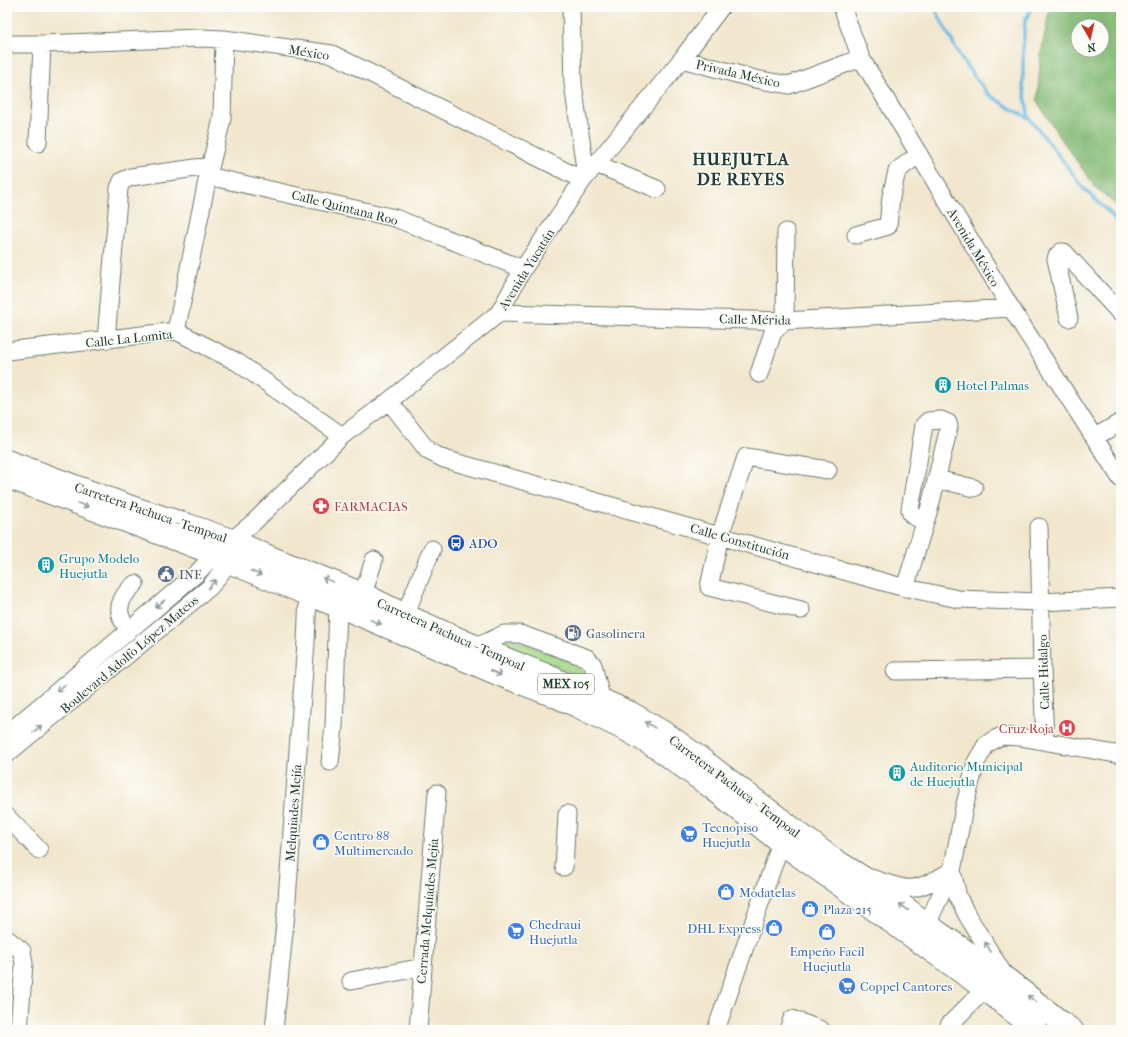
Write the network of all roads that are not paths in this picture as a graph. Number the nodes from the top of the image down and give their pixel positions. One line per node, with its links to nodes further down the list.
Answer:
1 (571, 7): 12 (street)
2 (721, 7): 8 (street, Avenida Yucatán)
3 (842, 7): 7 (street, Avenida México)
4 (224, 39): 6 (street, México); 11 (street); 12 (street, México)
5 (7, 44): 6 (street, México)
6 (42, 44): 9 (street)
7 (861, 58): 8 (street, Privada México); 10 (street, Avenida México)
8 (682, 59): 12 (street, Avenida Yucatán)
9 (38, 143)
10 (919, 154): 15 (street); 17 (street, Avenida México)
11 (209, 171): 16 (street, Calle Quintana Roo); 22 (street); 23 (street)
12 (588, 174): 13 (street, México); 16 (street, Avenida Yucatán)
13 (657, 189)
14 (786, 232): 21 (street)
15 (856, 235)
16 (523, 269): 19 (street, Avenida Yucatán)
17 (1011, 308): 21 (street, Calle Mérida); 29 (street, Avenida México)
18 (1116, 309): 20 (street)
19 (499, 313): 21 (street, Calle Mérida); 26 (street, Avenida Yucatán)
20 (1069, 318)
21 (785, 321): 25 (street)
22 (176, 331): 23 (street, Calle La Lomita); 28 (street, Calle La Lomita)
23 (106, 339): 24 (street, Calle La Lomita)
24 (7, 351)
25 (759, 374)
26 (389, 401): 28 (street, Avenida Yucatán); 39 (street, Calle Constitución)
27 (1121, 422): 29 (street)
28 (342, 436): 41 (street, Avenida Yucatán)
29 (1095, 437): 34 (street, Avenida México)
30 (7, 461): 35 (main road, Carretera Pachuca - Tempoal / MEX 105)
31 (828, 470): 39 (street)
32 (7, 477): 35 (main road, Carretera Pachuca - Tempoal / MEX 105)
33 (937, 479): 36 (street); 37 (street); 37 (street)
34 (1121, 479)
35 (54, 486): 41 (main road, Carretera Pachuca - Tempoal / MEX 105)
36 (974, 488)
37 (925, 520): 44 (street)
38 (1040, 528): 48 (street, Calle Hidalgo)
39 (720, 536): 44 (street, Calle Constitución); 49 (street)
40 (432, 549): 50 (street)
41 (229, 550): 45 (main road, Carretera Pachuca - Tempoal / MEX 105, one-way to 45); 47 (main road, Carretera Pachuca - Tempoal / MEX 105, one-way to 41); 51 (street, Boulevard Adolfo López Mateos, one-way to 51); 52 (street, Boulevard Adolfo López Mateos, one-way to 41)
42 (374, 560): 47 (street)
43 (135, 584): 51 (street)
44 (905, 588): 48 (street, Calle Constitución)
45 (308, 595): 47 (main road, Carretera Pachuca - Tempoal / MEX 105); 80 (street, Melquiades Mejía)
46 (1121, 598): 48 (street, Calle Constitución)
47 (352, 601): 50 (main road, Carretera Pachuca - Tempoal / MEX 105); 53 (main road, Carretera Pachuca - Tempoal / MEX 105, one-way to 53); 62 (street)
48 (1041, 602): 54 (street, Calle Hidalgo)
49 (801, 610)
50 (405, 615): 53 (main road, Carretera Pachuca - Tempoal / MEX 105)
51 (127, 632): 52 (street); 58 (street, Boulevard Adolfo López Mateos, one-way to 58)
52 (136, 648): 60 (street, Boulevard Adolfo López Mateos, one-way to 52)
53 (473, 654): 56 (main road, Carretera Pachuca - Tempoal / MEX 105); 56 (street); 57 (main road, Carretera Pachuca - Tempoal / MEX 105, one-way to 57)
54 (1042, 669): 55 (street); 59 (street, Calle Hidalgo)
55 (895, 671)
56 (601, 700): 57 (street); 70 (main road, Carretera Pachuca - Tempoal / MEX 105, one-way to 56)
57 (607, 721): 66 (main road, Carretera Pachuca - Tempoal / MEX 105)
58 (7, 734)
59 (1046, 741): 61 (street); 69 (street)
60 (7, 754)
61 (1121, 756)
62 (330, 762)
63 (437, 793): 73 (street, Cerrada Melquíades Mejía)
64 (568, 814): 68 (street)
65 (7, 817): 67 (street)
66 (781, 843): 71 (main road, Carretera Pachuca - Tempoal / MEX 105); 82 (street)
67 (39, 850)
68 (564, 867)
69 (952, 871): 70 (street); 71 (street); 74 (street, one-way to 69)
70 (859, 875): 71 (main road, Carretera Pachuca - Tempoal / MEX 105, one-way to 70)
71 (922, 932): 74 (main road, Carretera Pachuca - Tempoal / MEX 105); 76 (main road, Carretera Pachuca - Tempoal / MEX 105)
72 (7, 939): 79 (street)
73 (423, 968): 75 (street); 81 (street, Cerrada Melquíades Mejía)
74 (1008, 980): 78 (main road, Carretera Pachuca - Tempoal / MEX 105, one-way to 74)
75 (351, 981)
76 (985, 989): 77 (street); 85 (main road, Carretera Pachuca - Tempoal / MEX 105)
77 (949, 1025)
78 (1064, 1028)
79 (19, 1030)
80 (274, 1030)
81 (418, 1030)
82 (716, 1030)
83 (788, 1030): 84 (street)
84 (821, 1030)
85 (1036, 1030)

